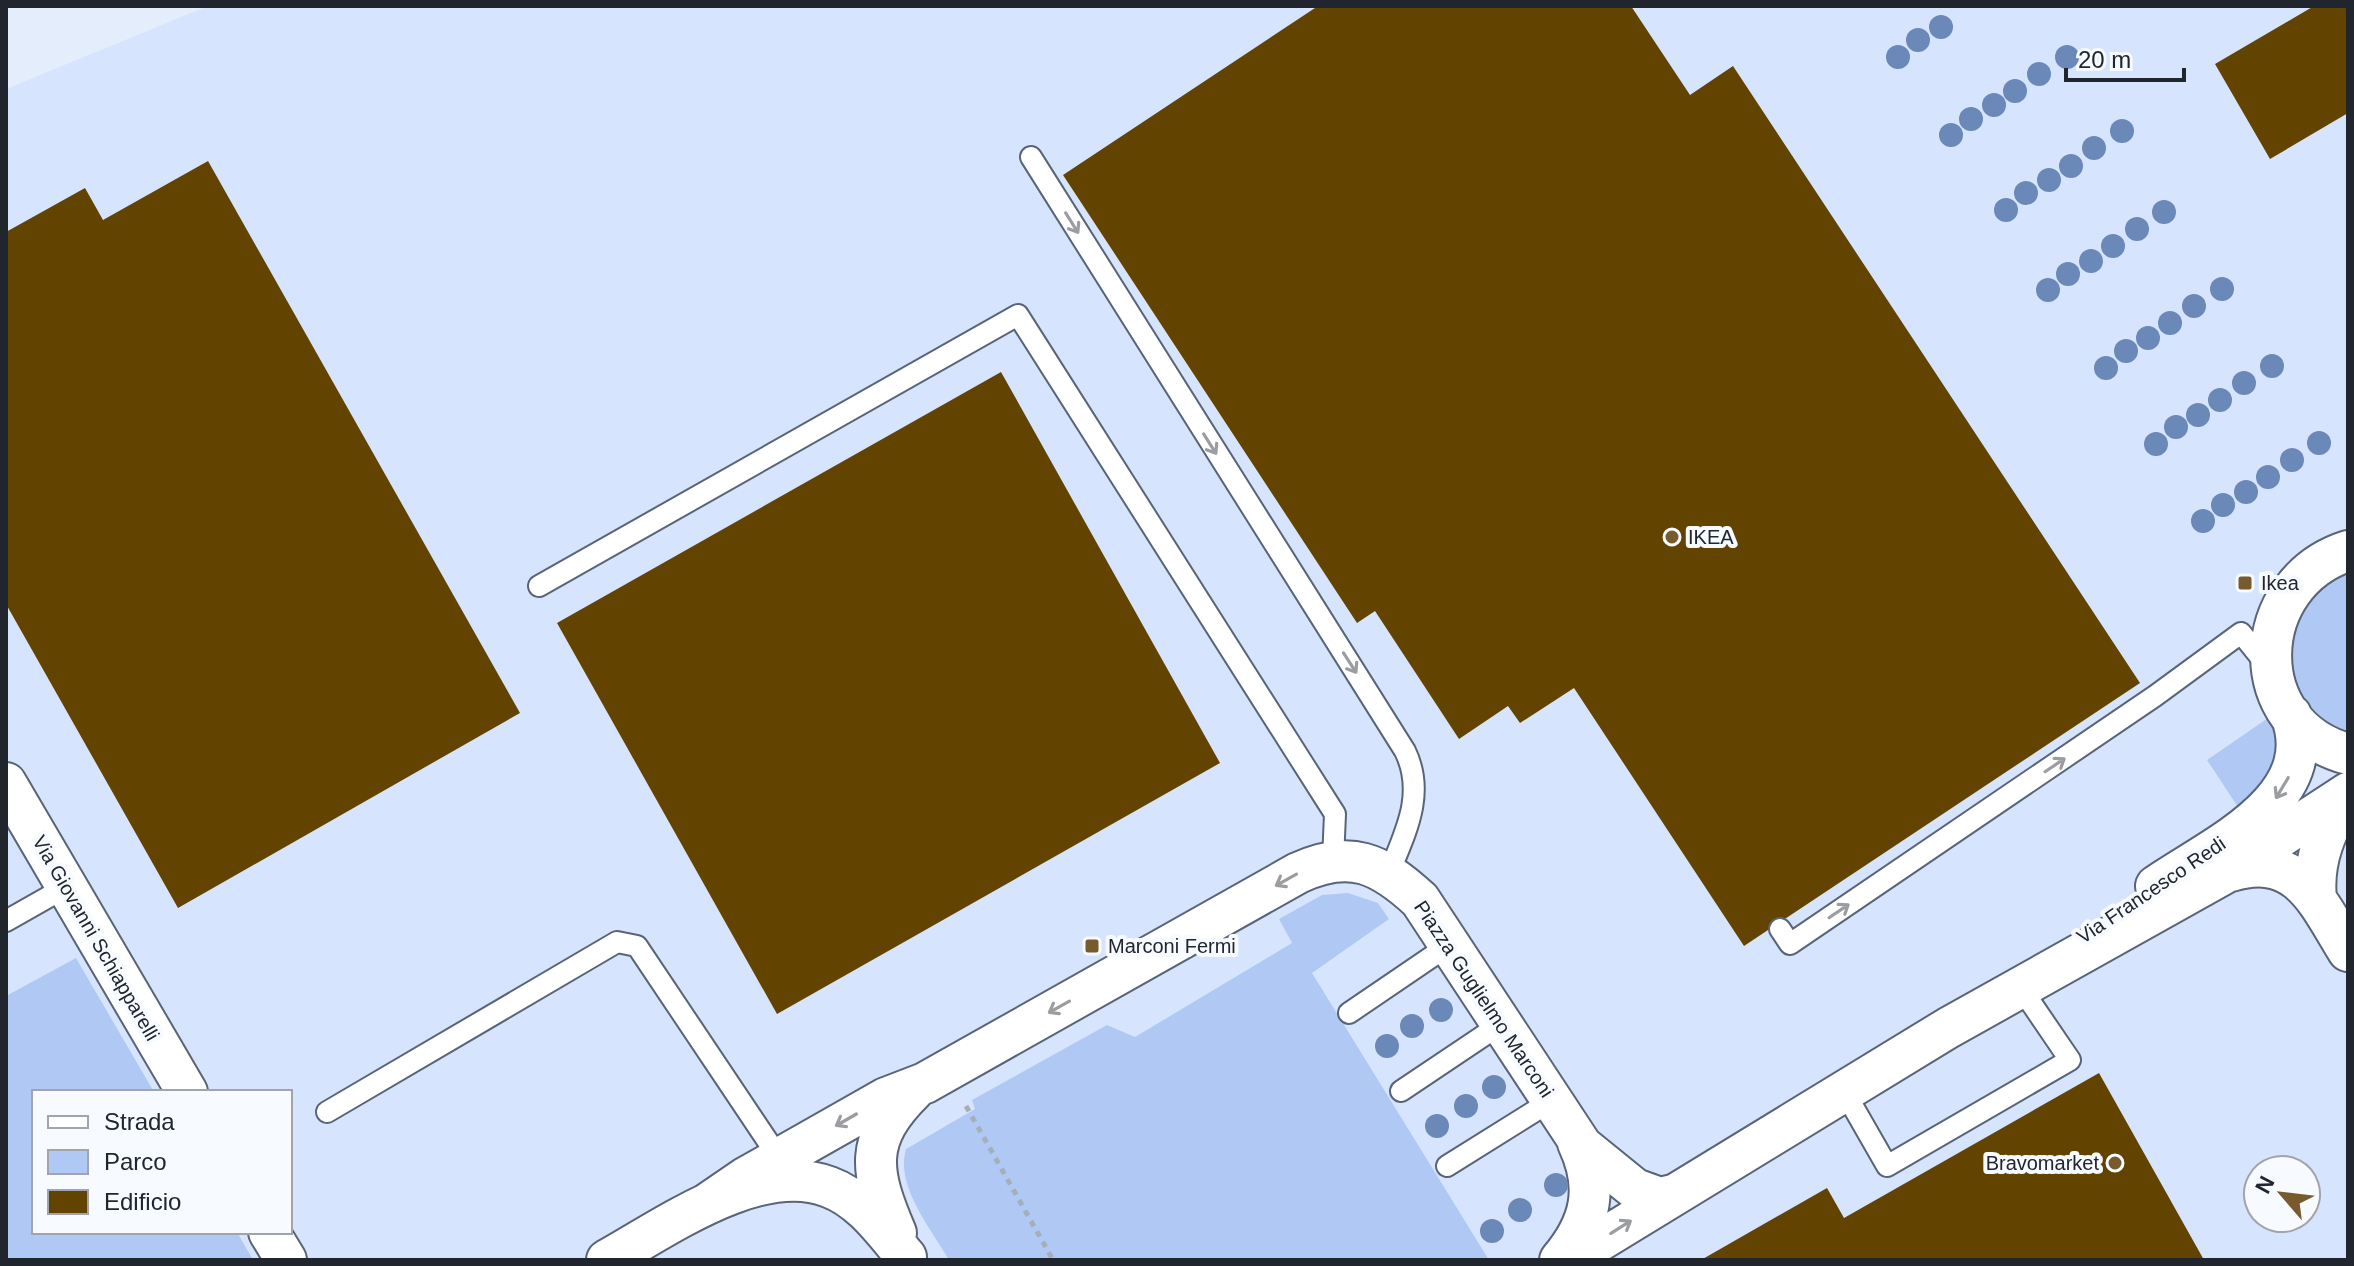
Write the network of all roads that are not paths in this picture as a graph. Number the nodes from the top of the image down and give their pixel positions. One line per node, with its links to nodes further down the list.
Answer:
1 (1031, 157): 11 (lane, one-way to 11)
2 (2348, 551): 4 (street, Via Francesco Redi)
3 (539, 586): 9 (lane)
4 (2272, 671): 5 (street, Via Francesco Redi); 15 (lane, one-way to 4)
5 (2291, 715): 6 (street, Via Francesco Redi); 21 (street, Via Francesco Redi, one-way to 21)
6 (2348, 754)
7 (2348, 794): 10 (street, Via Francesco Redi); 13 (street)
8 (11, 804): 12 (street, Via Giovanni Schiapparelli)
9 (1333, 860): 11 (street, Piazza Guglielmo Marconi); 22 (street, one-way to 22)
10 (2227, 872): 13 (street); 18 (street, Via Francesco Redi)
11 (1389, 873): 16 (street, Piazza Guglielmo Marconi)
12 (66, 887): 14 (lane); 23 (street, Via Giovanni Schiapparelli)
13 (2316, 899): 17 (street)
14 (6, 921)
15 (1780, 929)
16 (1449, 945): 19 (lane); 20 (street, Piazza Guglielmo Marconi)
17 (2348, 951)
18 (2021, 988): 21 (street, Via Francesco Redi); 25 (lane)
19 (1349, 1013)
20 (1501, 1024): 24 (lane); 26 (street, Piazza Guglielmo Marconi)
21 (1948, 1028): 25 (street, Via Francesco Redi)
22 (917, 1087): 29 (street, one-way to 29); 34 (street)
23 (186, 1090)
24 (1401, 1091)
25 (1844, 1091): 31 (street, Via Francesco Redi)
26 (1551, 1101): 28 (street, Piazza Guglielmo Marconi); 30 (lane)
27 (327, 1112): 29 (lane)
28 (1574, 1136): 31 (street, Piazza Guglielmo Marconi); 37 (street, Piazza Guglielmo Marconi)
29 (779, 1158): 32 (street)
30 (1447, 1166)
31 (1673, 1195): 38 (street, one-way to 31)
32 (707, 1204): 34 (street); 36 (street)
33 (270, 1234): 35 (street)
34 (907, 1258)
35 (286, 1260)
36 (607, 1260)
37 (1560, 1260)
38 (1568, 1260)

